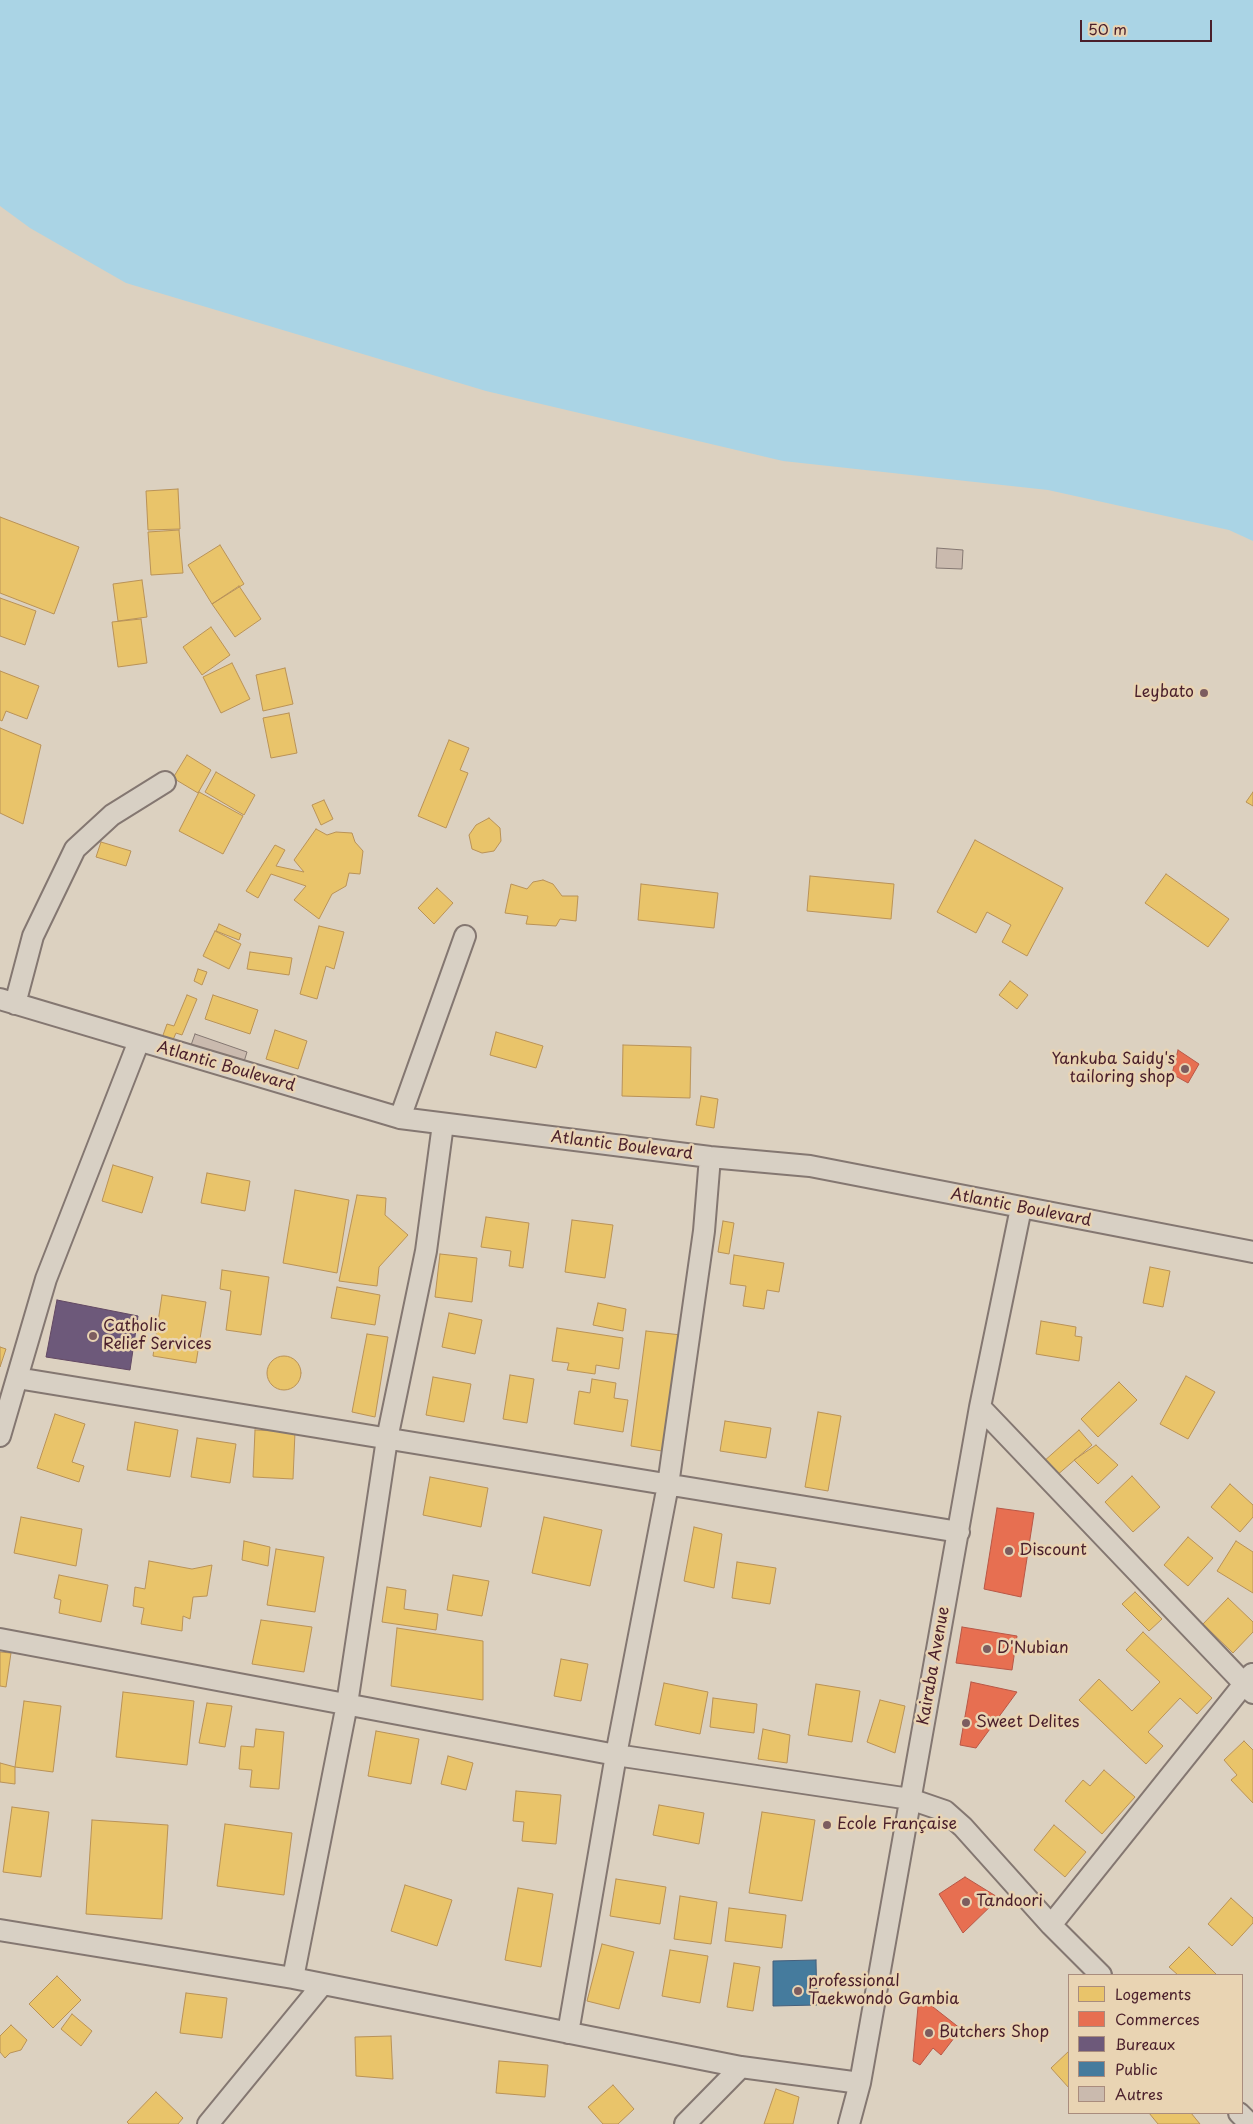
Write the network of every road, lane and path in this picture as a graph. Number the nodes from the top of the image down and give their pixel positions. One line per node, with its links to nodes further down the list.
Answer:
1 (165, 782): 3 (street)
2 (464, 936): 5 (street)
3 (8, 1002): 4 (street, Atlantic Boulevard)
4 (139, 1041): 5 (street, Atlantic Boulevard); 10 (street)
5 (400, 1118): 6 (street, Atlantic Boulevard)
6 (444, 1124): 7 (street, Atlantic Boulevard); 13 (street)
7 (710, 1157): 8 (street, Atlantic Boulevard); 14 (street)
8 (1020, 1208): 9 (street, Atlantic Boulevard); 11 (street, Kairaba Avenue)
9 (1253, 1252)
10 (17, 1378): 12 (street); 13 (street)
11 (980, 1407): 15 (street, Kairaba Avenue); 17 (street)
12 (0, 1436)
13 (387, 1439): 14 (street); 18 (street)
14 (668, 1485): 15 (street); 19 (street)
15 (959, 1532): 20 (street, Kairaba Avenue)
16 (0, 1639): 18 (street)
17 (1250, 1683): 21 (street)
18 (347, 1704): 19 (street); 24 (street)
19 (616, 1755): 20 (street); 26 (street)
20 (910, 1799): 21 (street); 28 (street, Kairaba Avenue)
21 (1051, 1925): 23 (street)
22 (0, 1930): 24 (street)
23 (1100, 1974)
24 (293, 1978): 25 (street)
25 (322, 1985): 26 (street); 30 (street)
26 (568, 2033): 27 (street)
27 (741, 2067): 28 (street); 31 (street)
28 (860, 2083): 32 (street, Kairaba Avenue)
29 (1240, 2114): 33 (street)
30 (208, 2124)
31 (685, 2124)
32 (849, 2124)
33 (1250, 2124)

